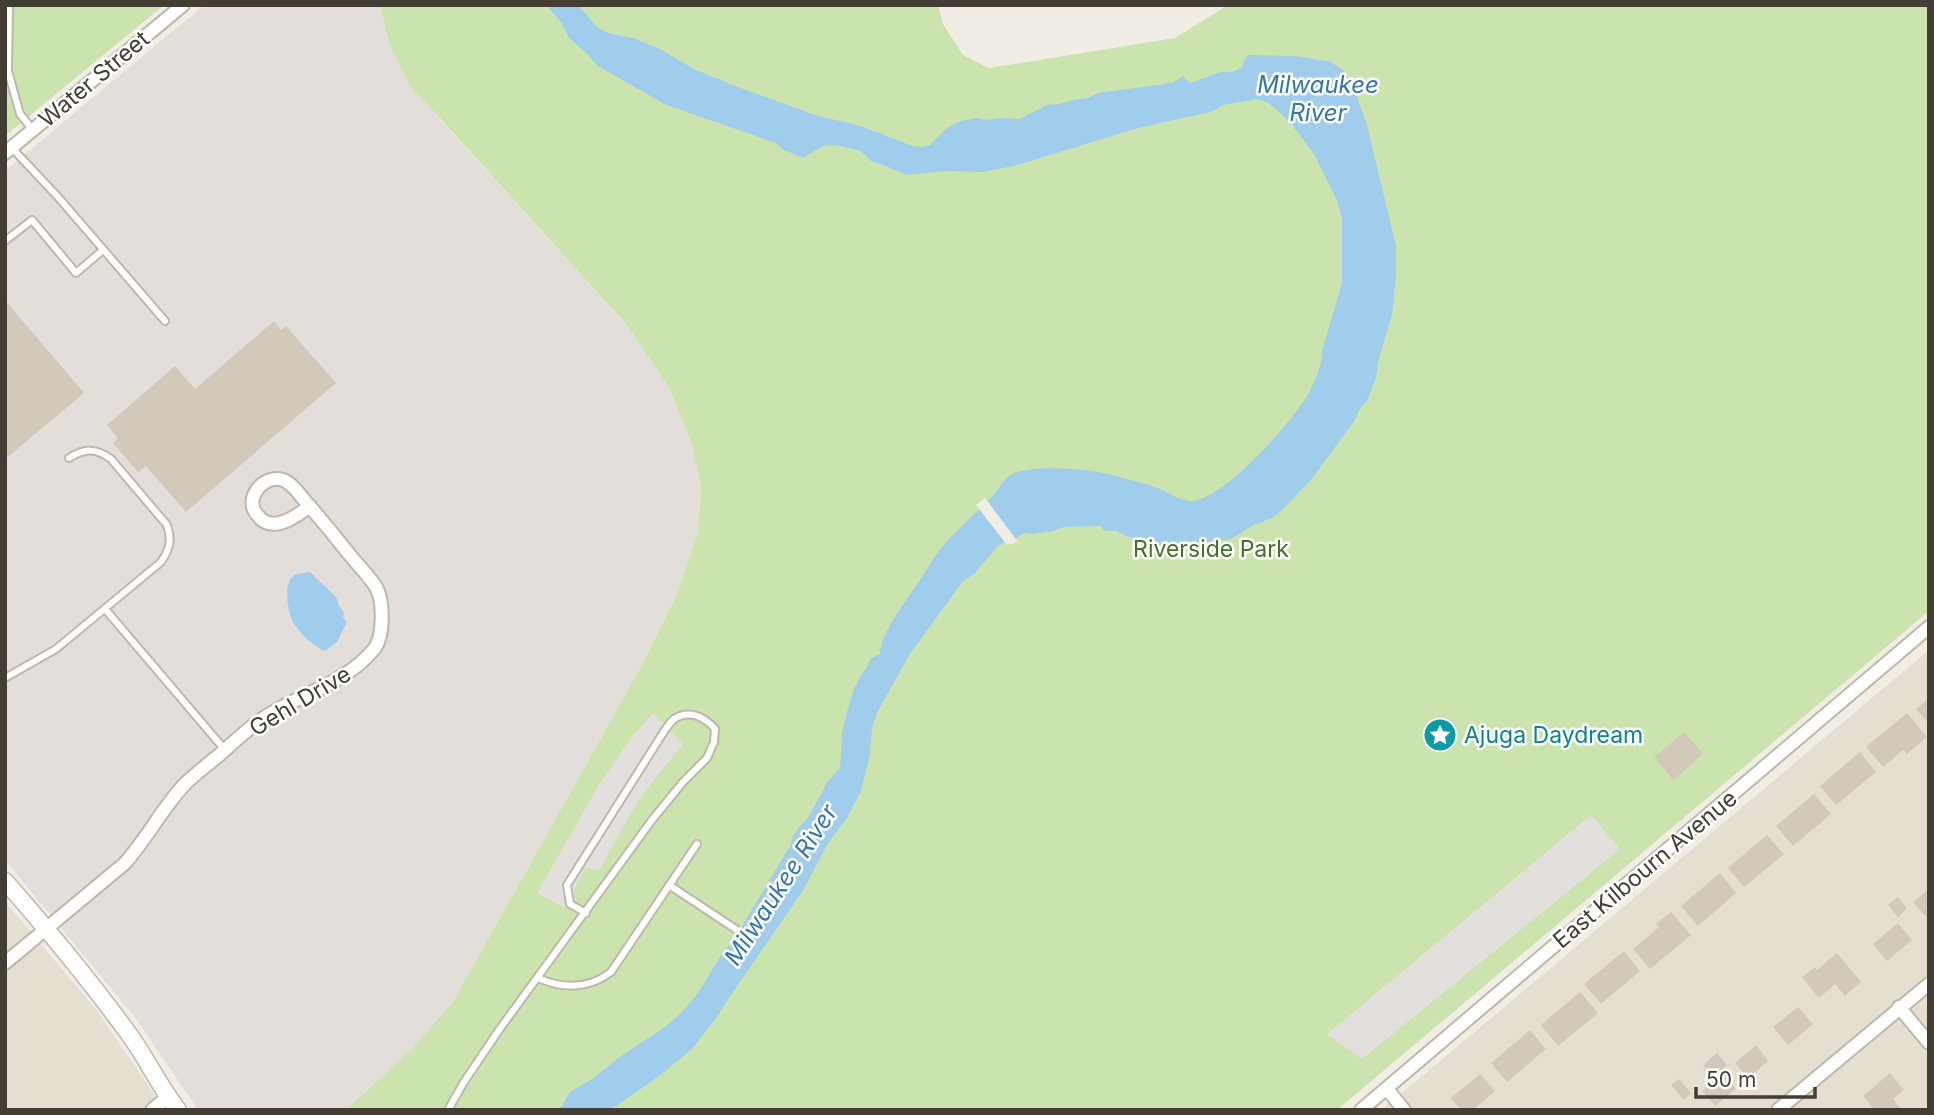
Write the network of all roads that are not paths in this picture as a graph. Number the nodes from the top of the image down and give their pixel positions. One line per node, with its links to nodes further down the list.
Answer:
1 (9, 5): 3 (lane)
2 (183, 5): 3 (street, Water Street)
3 (33, 130): 4 (street, Water Street)
4 (8, 150): 6 (lane)
5 (5, 241): 6 (lane)
6 (103, 250): 7 (lane)
7 (165, 321)
8 (69, 458): 10 (lane)
9 (310, 506): 9 (street, Gehl Drive); 13 (street, Gehl Drive)
10 (105, 609): 12 (lane); 13 (lane)
11 (1929, 627): 25 (street, East Kilbourn Avenue)
12 (5, 678)
13 (225, 750): 18 (street, Gehl Drive)
14 (697, 844): 16 (lane)
15 (5, 881): 18 (street)
16 (669, 885): 19 (lane); 21 (lane)
17 (586, 914): 17 (lane); 21 (lane)
18 (46, 928): 20 (street, Gehl Drive); 26 (street)
19 (737, 930)
20 (5, 963)
21 (538, 978): 28 (lane)
22 (1929, 984): 23 (street)
23 (1899, 1007): 24 (street); 31 (street)
24 (1929, 1043)
25 (1387, 1089): 29 (street, East Kilbourn Avenue); 30 (street)
26 (173, 1104): 27 (street)
27 (152, 1110)
28 (448, 1110)
29 (1361, 1110)
30 (1404, 1110)
31 (1778, 1110)

